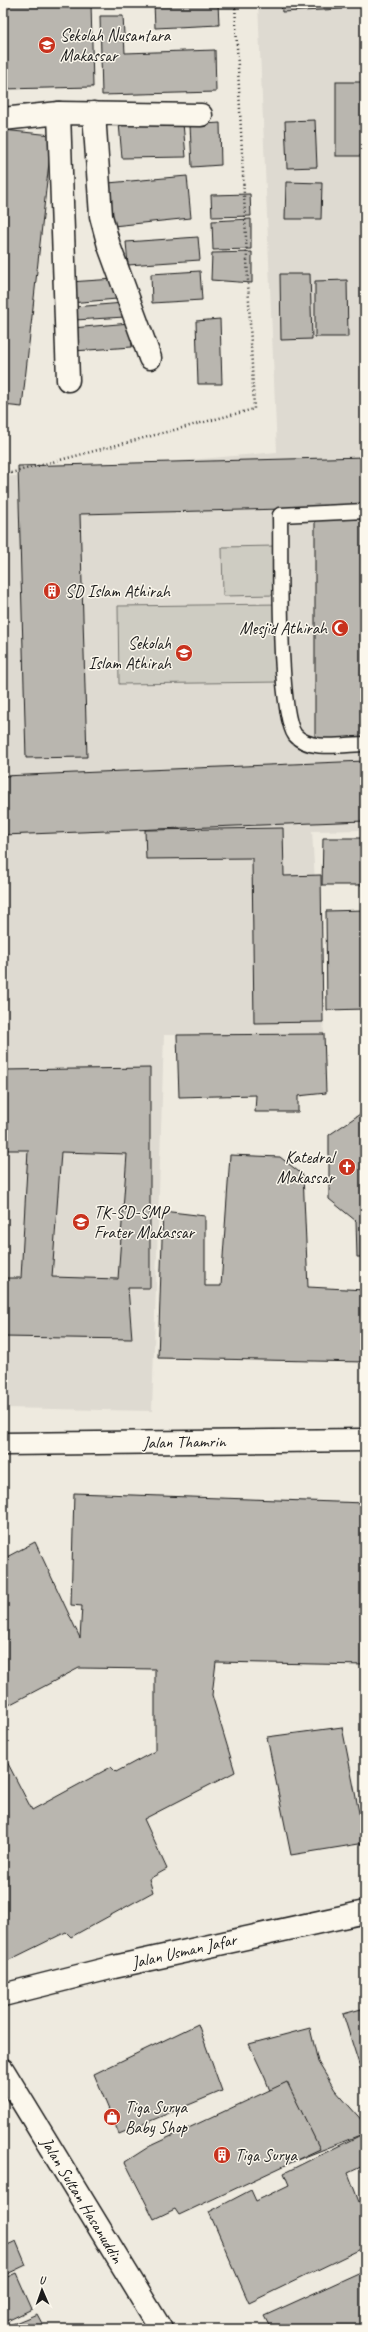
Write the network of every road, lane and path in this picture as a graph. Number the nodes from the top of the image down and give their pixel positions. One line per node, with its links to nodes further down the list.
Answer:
1 (235, 3): 8 (path)
2 (59, 113): 3 (street); 5 (street); 7 (street)
3 (94, 114): 4 (street); 6 (street)
4 (201, 115)
5 (3, 119)
6 (150, 358)
7 (68, 380)
8 (3, 476)
9 (365, 511): 10 (lane)
10 (365, 744)
11 (365, 1440): 12 (street, Jalan Thamrin)
12 (3, 1444)
13 (365, 1912): 14 (street, Jalan Usman Jafar)
14 (3, 1995)
15 (3, 2070): 16 (street, Jalan Sultan Hasanuddin)
16 (161, 2329)

